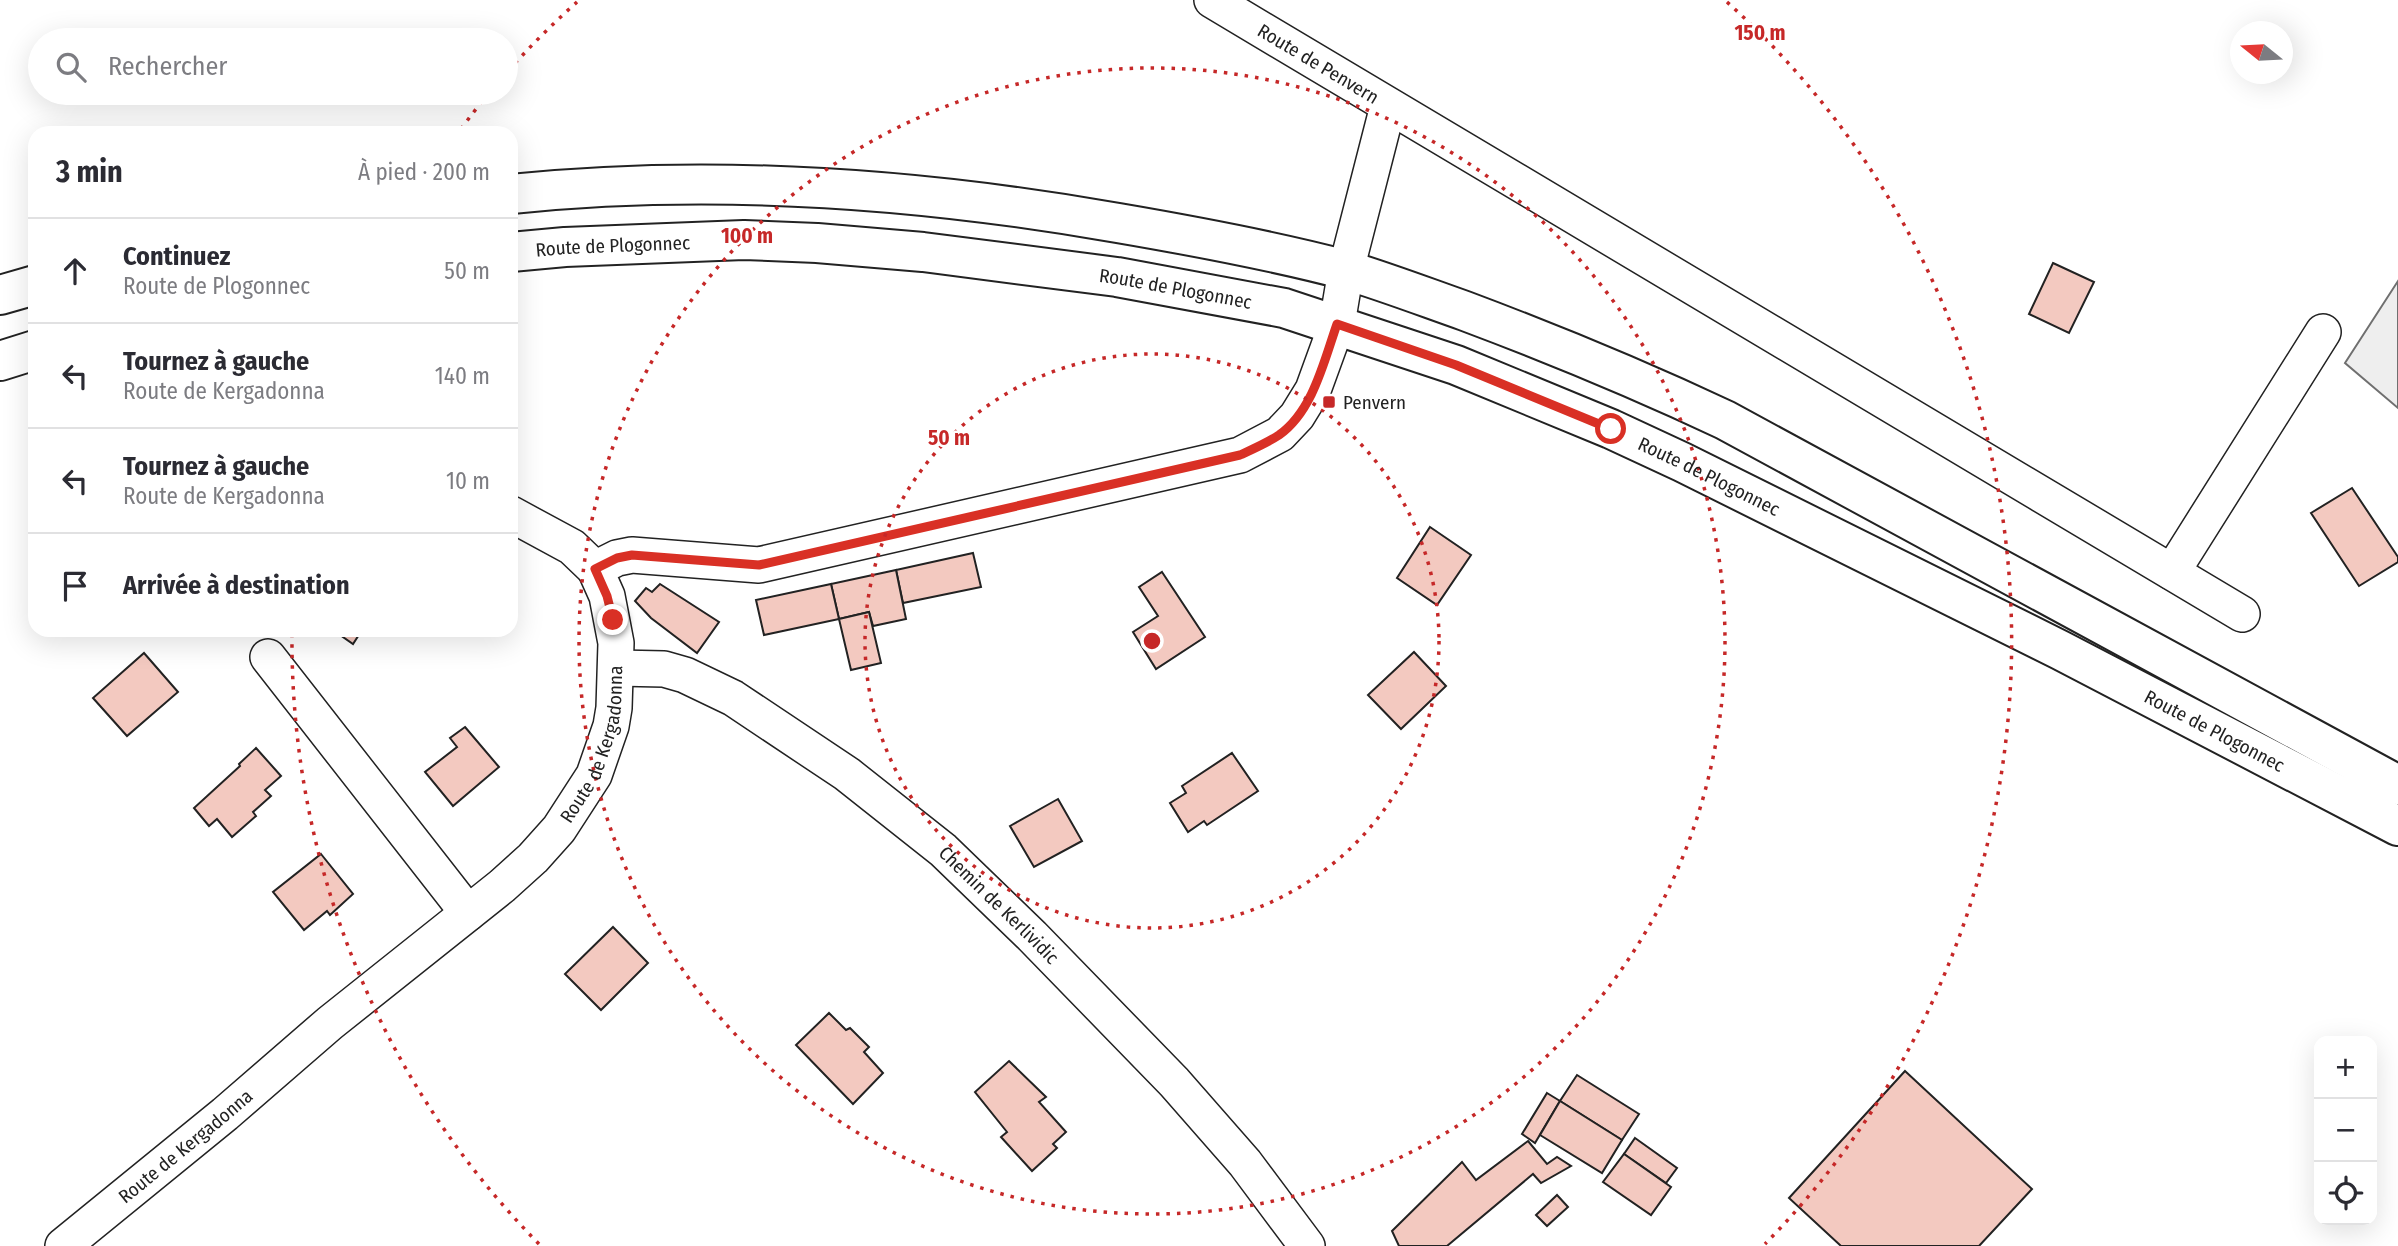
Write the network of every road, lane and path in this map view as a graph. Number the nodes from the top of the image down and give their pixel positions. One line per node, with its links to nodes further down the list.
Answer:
1 (1212, 0): 2 (street, Route de Penvern)
2 (1388, 106): 5 (street); 14 (street)
3 (518, 193): 5 (main road, Route de Plogonnec)
4 (518, 251): 8 (main road, Route de Plogonnec)
5 (1346, 271): 8 (street); 18 (main road, Route de Plogonnec)
6 (28, 287): 7 (main road)
7 (0, 295)
8 (1337, 324): 13 (street); 19 (main road, Route de Plogonnec)
9 (2323, 332): 14 (street)
10 (28, 352): 11 (main road)
11 (0, 361)
12 (518, 518): 13 (street)
13 (595, 569): 17 (street, Route de Kergadonna)
14 (2172, 572): 15 (street)
15 (2242, 614)
16 (268, 657): 20 (street)
17 (617, 668): 20 (street, Route de Kergadonna); 22 (street, Chemin de Kerlividic)
18 (2398, 785)
19 (2398, 826)
20 (468, 913): 21 (street, Route de Kergadonna)
21 (63, 1246)
22 (1307, 1246)

